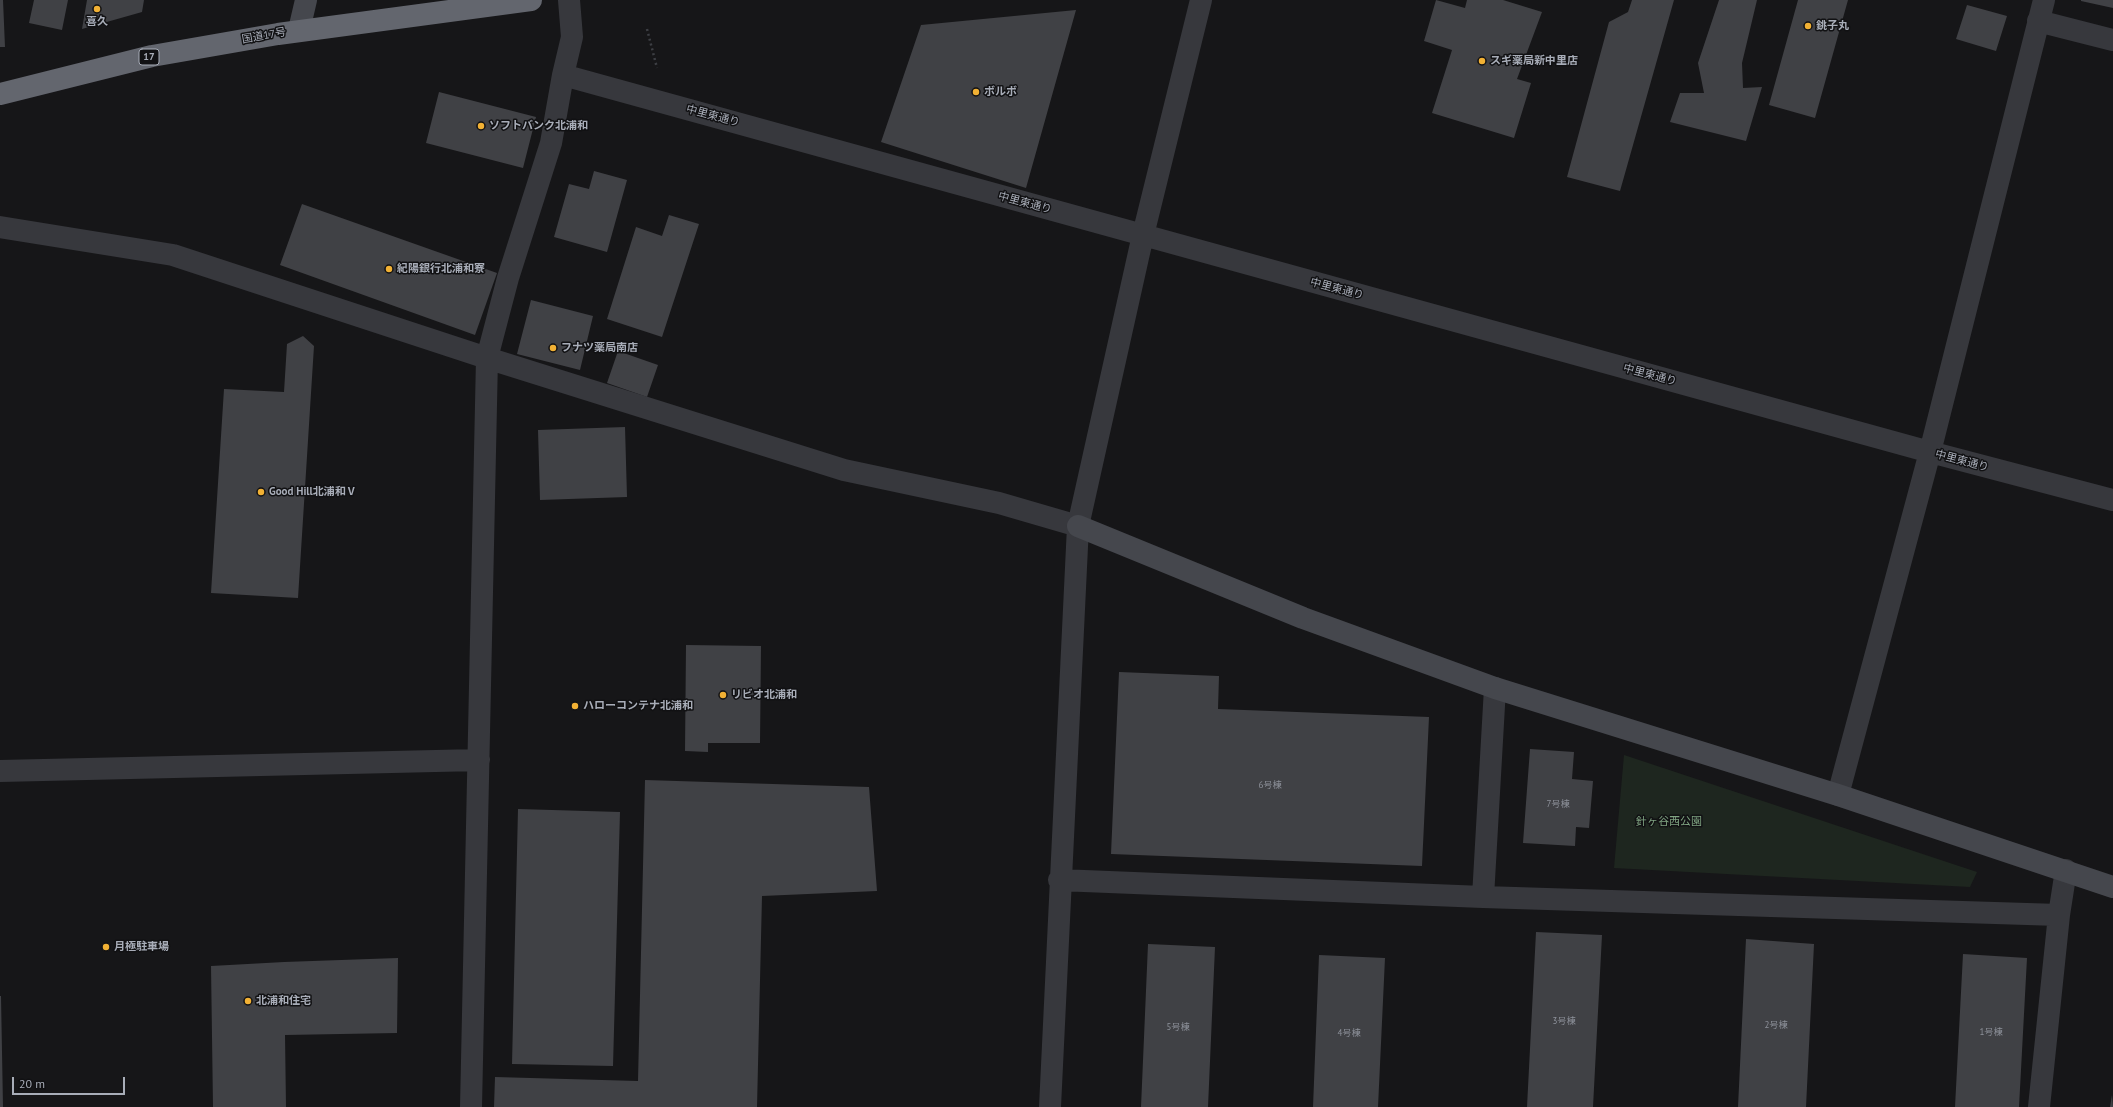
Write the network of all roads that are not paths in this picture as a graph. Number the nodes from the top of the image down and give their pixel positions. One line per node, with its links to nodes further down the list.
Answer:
1 (306, 0): 7 (street)
2 (531, 0): 7 (highway, 国道17号 / 17)
3 (569, 0): 9 (street)
4 (1201, 0): 12 (street)
5 (2044, 0): 6 (street)
6 (2038, 21): 8 (street); 14 (street)
7 (299, 30): 10 (highway, 国道17号 / 17)
8 (2113, 40)
9 (563, 75): 12 (street, 中里東通り); 13 (street)
10 (0, 94)
11 (0, 226): 13 (street)
12 (1143, 235): 14 (street, 中里東通り); 16 (street)
13 (487, 358): 16 (street); 18 (street)
14 (1930, 452): 15 (street, 中里東通り); 20 (street)
15 (2113, 500)
16 (1078, 526): 17 (street); 22 (street)
17 (1495, 688): 20 (street); 24 (street)
18 (479, 760): 19 (street); 26 (street)
19 (0, 771)
20 (1838, 795): 21 (street)
21 (2066, 870): 23 (street); 25 (street)
22 (1059, 880): 24 (street); 27 (street)
23 (2113, 887)
24 (1483, 897): 25 (street)
25 (2059, 916): 28 (street)
26 (471, 1107)
27 (1050, 1107)
28 (2039, 1107)

